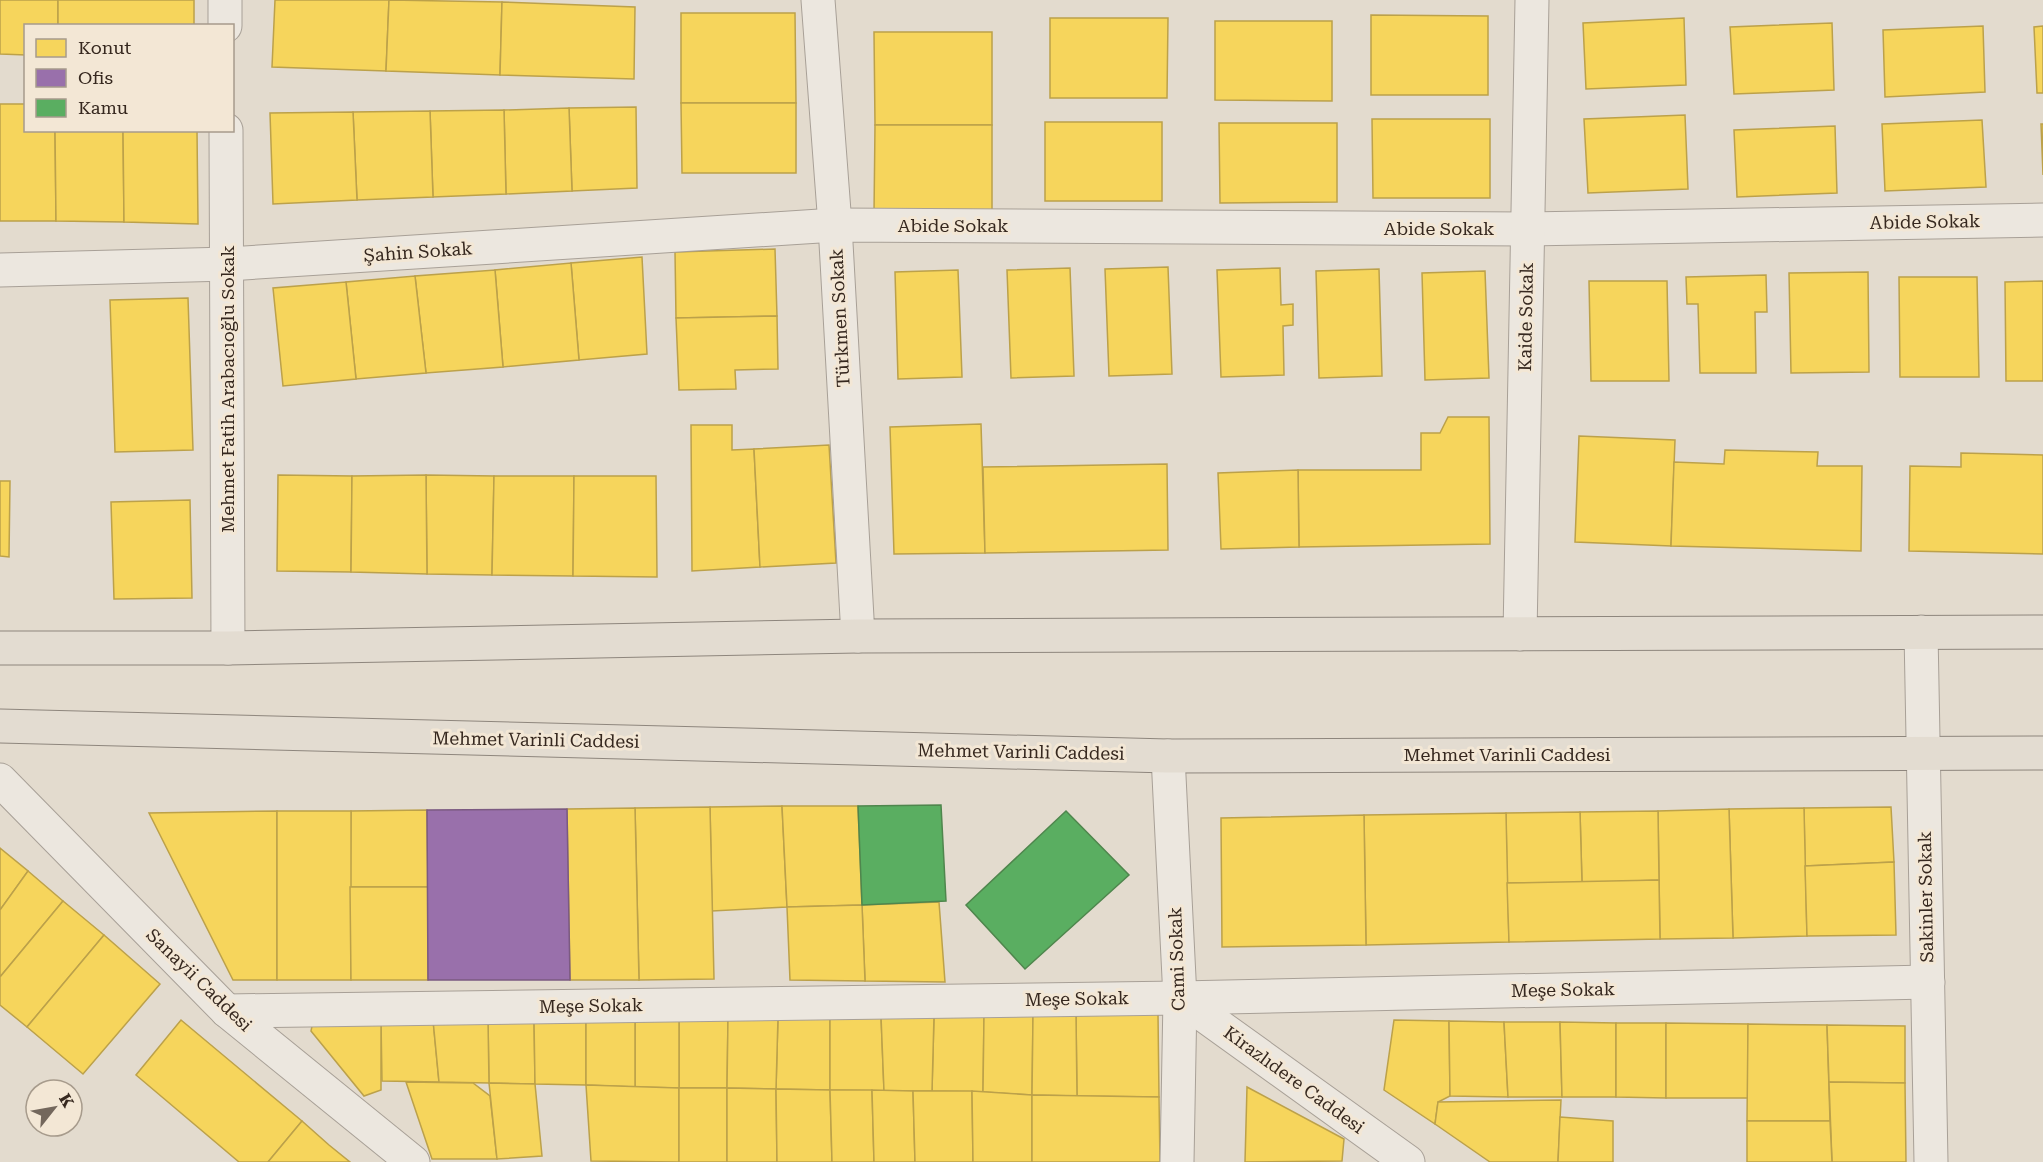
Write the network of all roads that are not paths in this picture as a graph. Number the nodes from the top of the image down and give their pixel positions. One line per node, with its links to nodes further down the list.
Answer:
1 (225, 0): 4 (street)
2 (818, 0): 7 (street, Türkmen Sokak)
3 (1532, 0): 8 (street, Kaide Sokak)
4 (225, 24)
5 (226, 132): 9 (street, Mehmet Fatih Arabacıoğlu Sokak)
6 (2043, 220): 8 (street, Abide Sokak)
7 (835, 225): 8 (street, Abide Sokak); 9 (street, Şahin Sokak); 14 (street, Türkmen Sokak)
8 (1528, 229): 13 (street, Kaide Sokak)
9 (228, 264): 10 (street, Şahin Sokak); 16 (street, Mehmet Fatih Arabacıoğlu Sokak)
10 (0, 270)
11 (1921, 632): 12 (main road); 13 (main road); 18 (street, Sakinler Sokak)
12 (2043, 632)
13 (1520, 634): 14 (main road)
14 (858, 636): 16 (main road)
15 (0, 648): 16 (main road)
16 (228, 648)
17 (0, 726): 20 (main road, Mehmet Varinli Caddesi)
18 (1922, 753): 19 (main road, Mehmet Varinli Caddesi); 20 (main road, Mehmet Varinli Caddesi); 22 (street, Sakinler Sokak)
19 (2043, 753)
20 (1168, 756): 23 (street, Cami Sokak)
21 (0, 780): 24 (street, Sanayii Caddesi)
22 (1928, 982): 23 (street, Meşe Sokak); 28 (street, Sakinler Sokak)
23 (1180, 998): 24 (street, Meşe Sokak); 26 (street, Cami Sokak); 27 (street, Kirazlıdere Caddesi)
24 (227, 1011): 25 (street, Sanayii Caddesi)
25 (413, 1162)
26 (1177, 1162)
27 (1408, 1162)
28 (1932, 1162)

